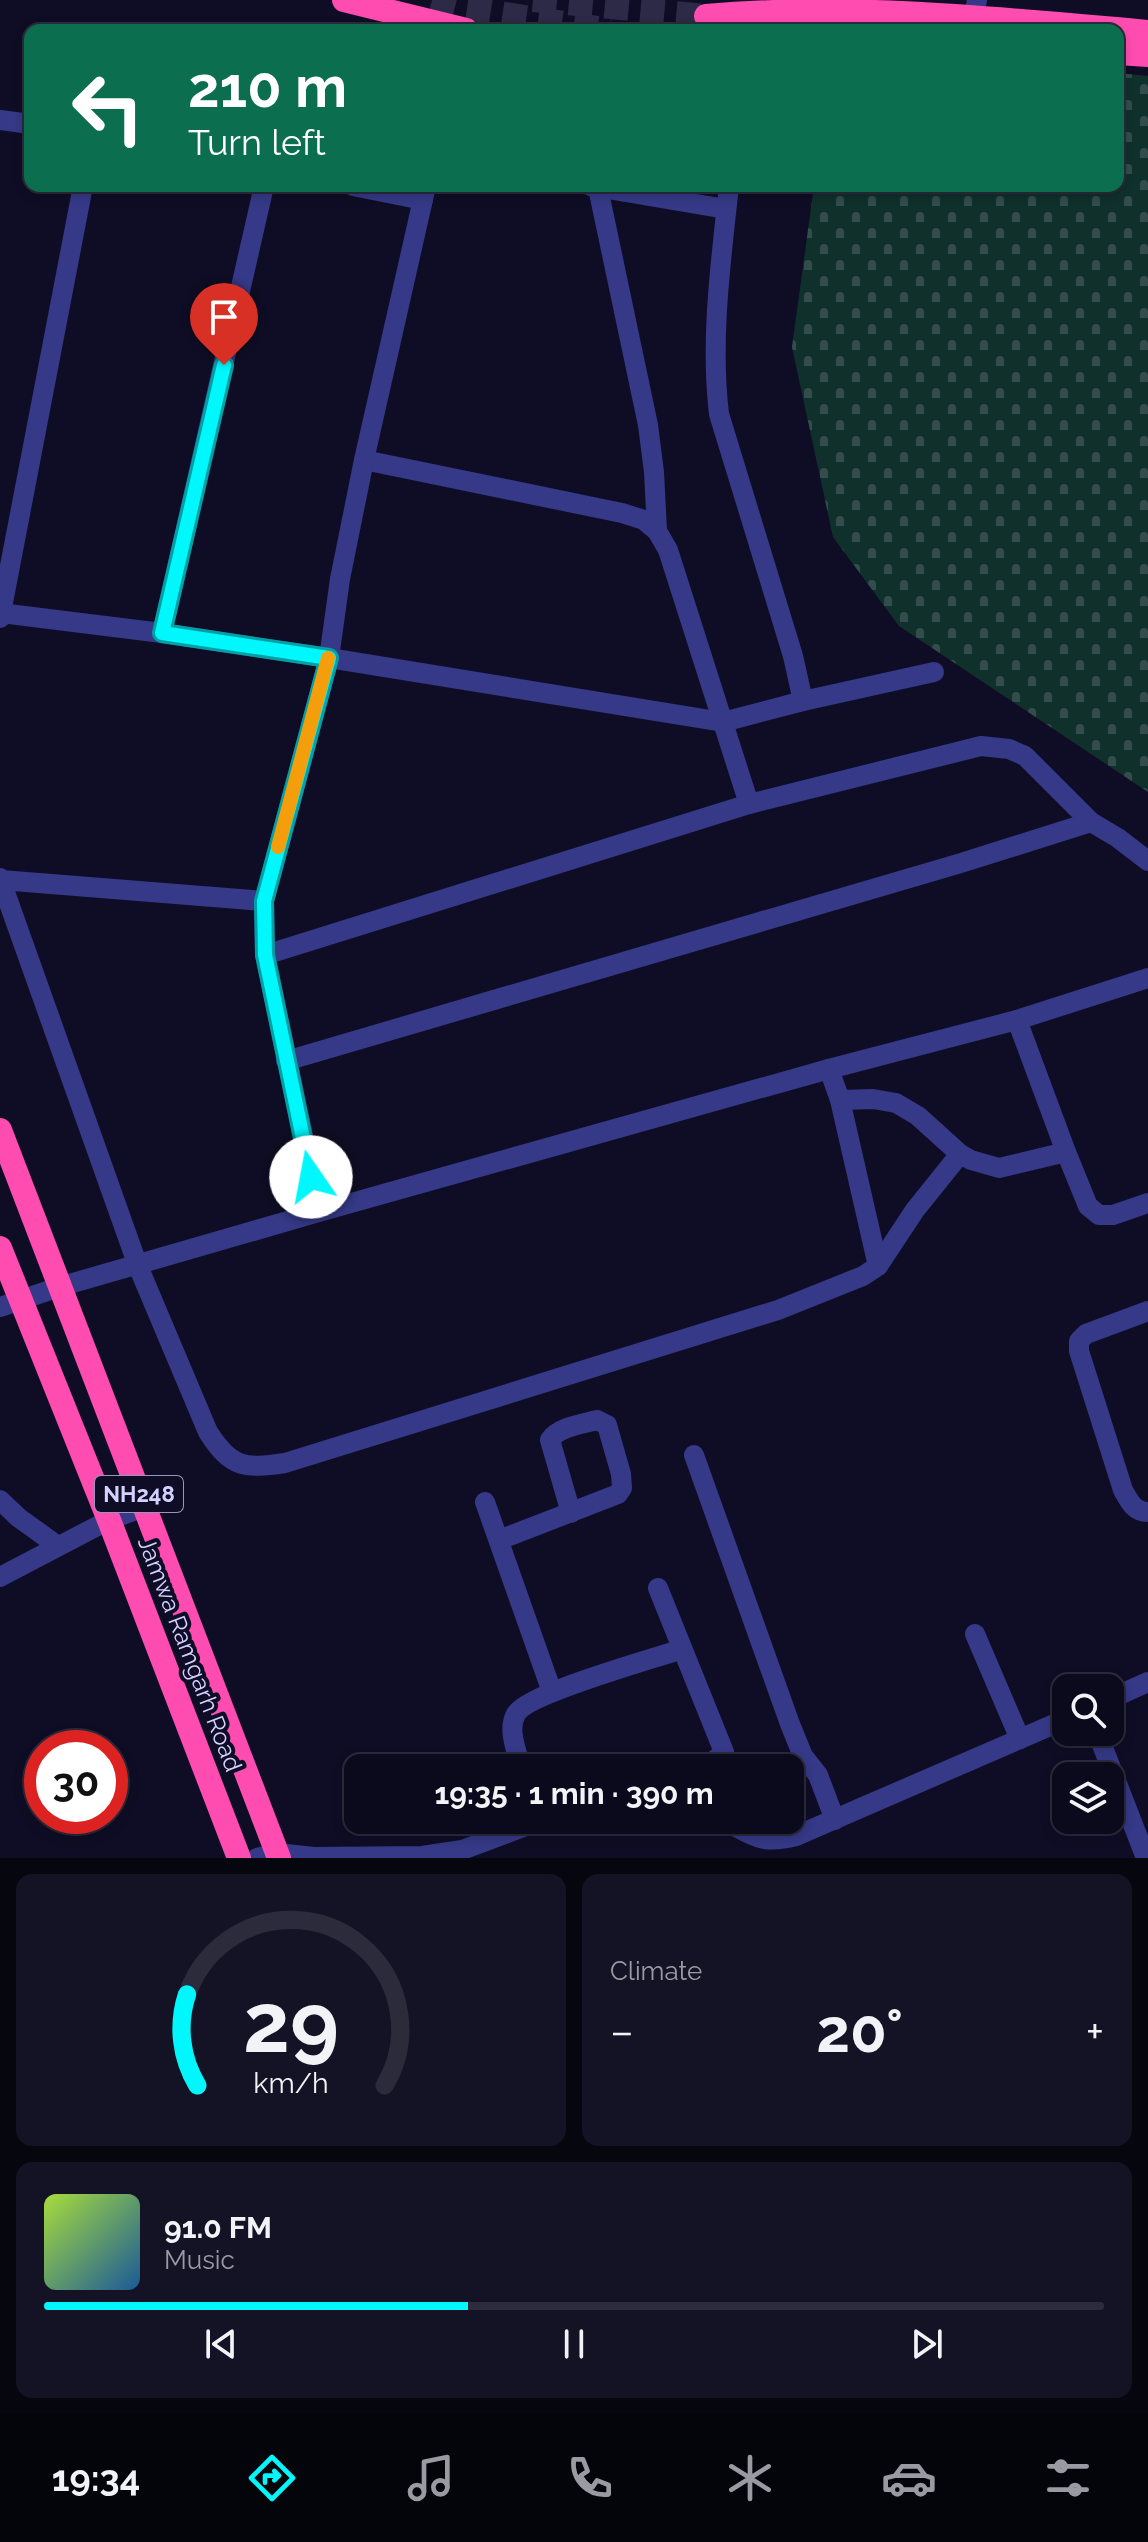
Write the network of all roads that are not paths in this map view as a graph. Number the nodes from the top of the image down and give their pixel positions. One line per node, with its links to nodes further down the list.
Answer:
1 (344, 0): 5 (highway)
2 (783, 6): 3 (highway); 4 (highway)
3 (710, 8)
4 (986, 16): 6 (highway)
5 (441, 24)
6 (1067, 24)
7 (1124, 30): 8 (highway)
8 (1148, 32)
9 (1124, 53): 10 (highway)
10 (1148, 55)
11 (0, 120): 12 (street)
12 (24, 123)
13 (82, 192): 22 (street)
14 (263, 192): 23 (street)
15 (595, 192): 21 (street)
16 (624, 192): 19 (street)
17 (728, 192): 19 (street)
18 (425, 193): 20 (street)
19 (726, 209): 26 (street)
20 (364, 460): 21 (street); 24 (street)
21 (657, 531): 27 (street)
22 (0, 615): 23 (street)
23 (162, 633): 24 (street)
24 (329, 658): 27 (street); 32 (street)
25 (934, 672): 26 (street)
26 (803, 701): 27 (street)
27 (723, 722): 28 (street)
28 (749, 804): 29 (street); 33 (street)
29 (1091, 822): 30 (street); 36 (street)
30 (1148, 861)
31 (0, 879): 32 (street); 45 (street)
32 (264, 901): 33 (street)
33 (265, 955): 36 (street)
34 (1148, 978): 35 (street)
35 (1017, 1020): 37 (street); 40 (street)
36 (286, 1061): 43 (street)
37 (829, 1069): 38 (street); 43 (street)
38 (840, 1100): 41 (street); 46 (street)
39 (0, 1130): 47 (highway, NH248)
40 (1066, 1152): 41 (street); 42 (street)
41 (960, 1154): 46 (street)
42 (1148, 1203)
43 (319, 1212): 45 (street)
44 (0, 1248): 48 (highway, Jamwa Ramgarh Road / NH248)
45 (138, 1266): 46 (street); 47 (street)
46 (878, 1266)
47 (59, 1287): 48 (street); 53 (highway, NH248)
48 (10, 1304): 56 (highway, Jamwa Ramgarh Road / NH248)
49 (1148, 1311): 54 (street)
50 (694, 1455): 71 (street)
51 (0, 1500): 58 (street)
52 (485, 1502): 57 (street)
53 (144, 1507): 56 (street); 76 (highway, NH248)
54 (1148, 1512)
55 (571, 1513): 55 (street); 57 (street)
56 (109, 1520): 58 (street); 77 (highway, Jamwa Ramgarh Road / NH248)
57 (499, 1540): 64 (street)
58 (58, 1546): 59 (street)
59 (0, 1577)
60 (658, 1588): 62 (street)
61 (975, 1634): 67 (street)
62 (682, 1649): 64 (street); 70 (street)
63 (1148, 1682): 65 (street)
64 (552, 1692): 69 (street)
65 (1124, 1693)
66 (1052, 1725): 67 (street)
67 (1020, 1739): 71 (street)
68 (1102, 1746): 78 (street)
69 (518, 1754)
70 (722, 1754)
71 (835, 1820): 72 (street)
72 (804, 1833)
73 (504, 1834): 76 (street)
74 (750, 1834): 75 (street)
75 (801, 1834)
76 (271, 1856)
77 (239, 1858)
78 (1146, 1858)

